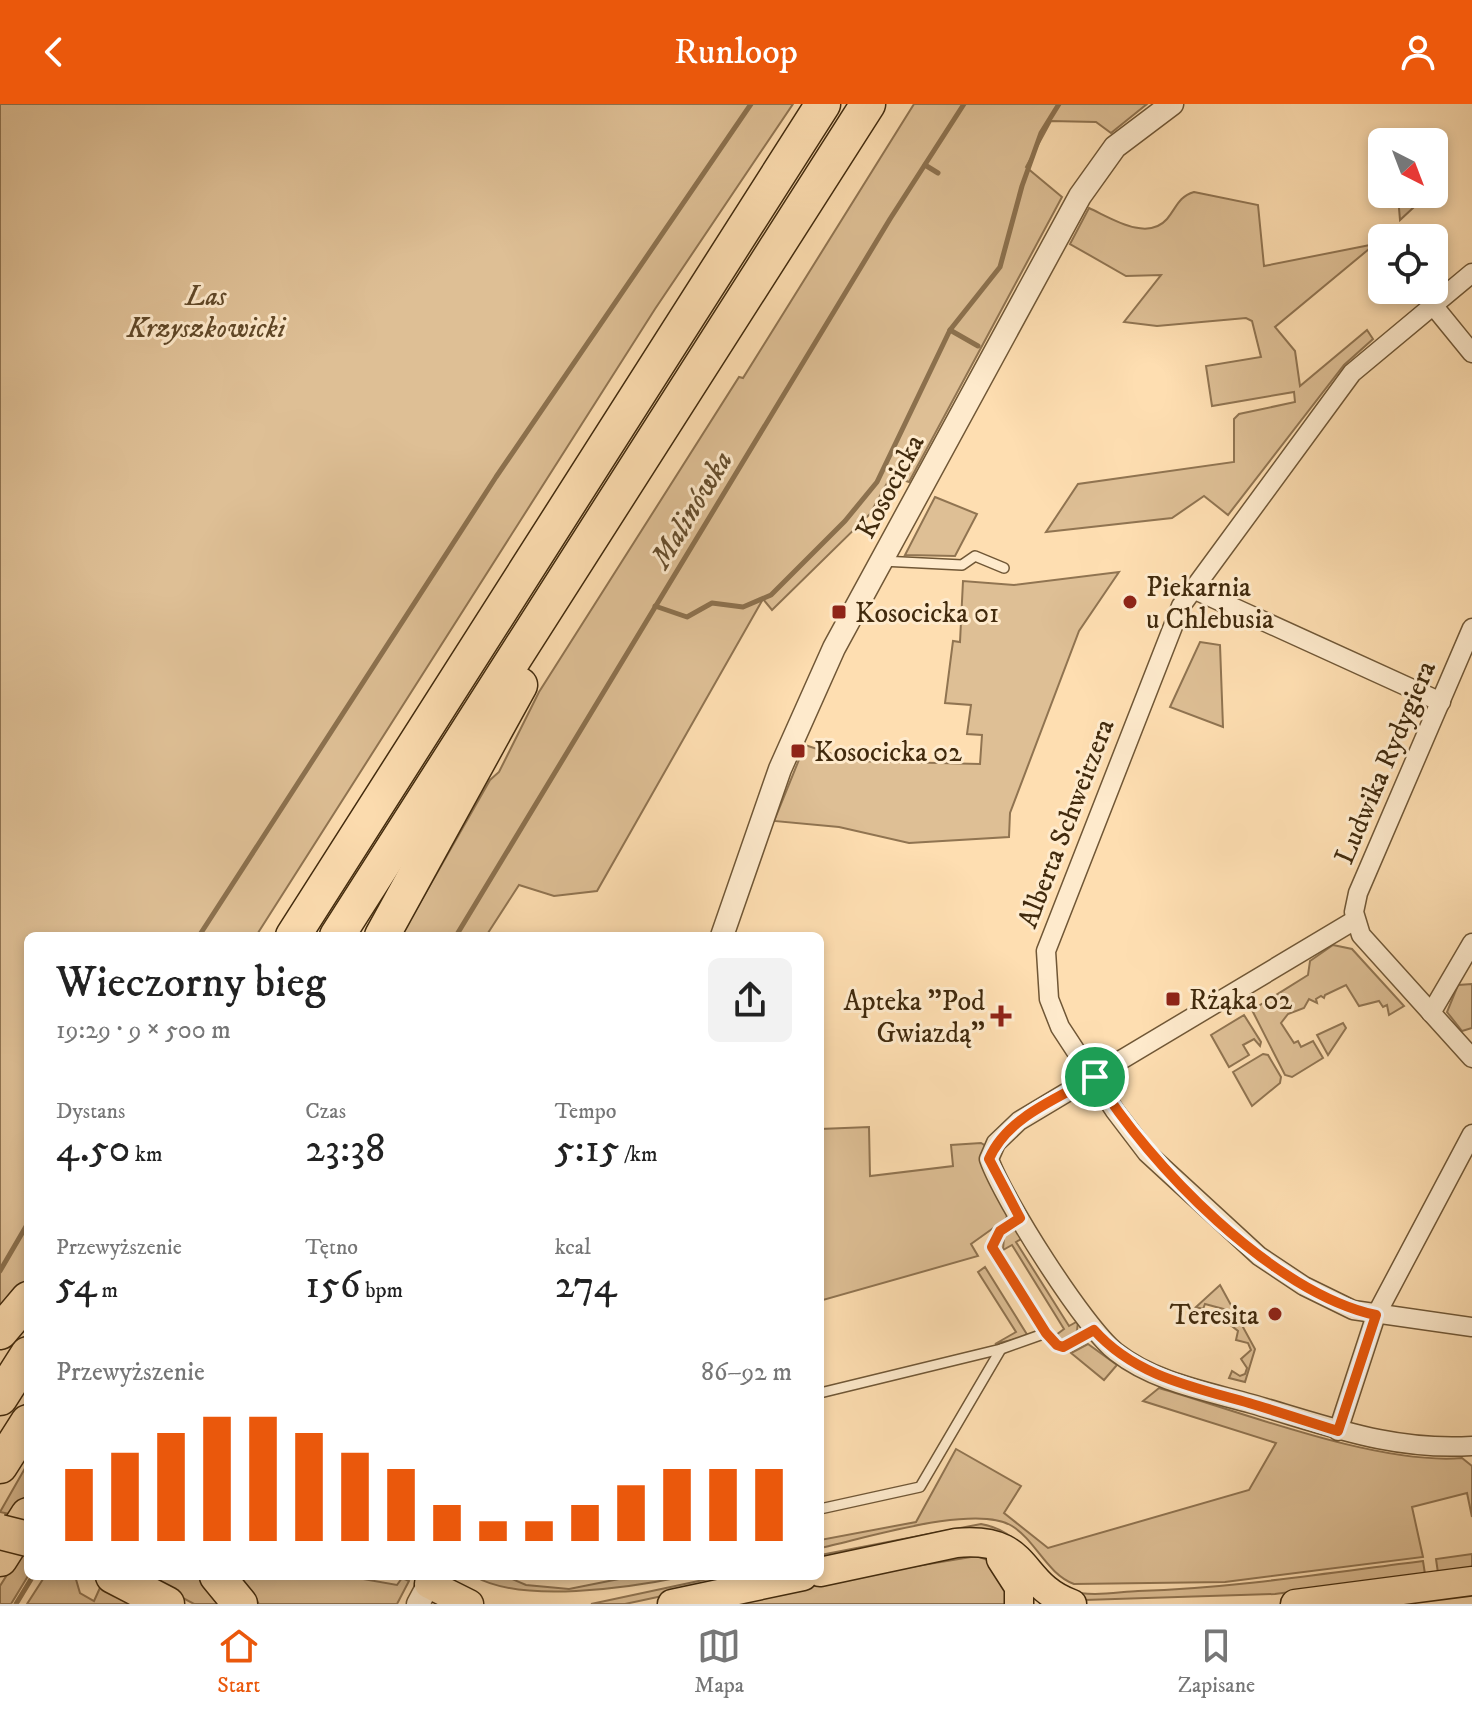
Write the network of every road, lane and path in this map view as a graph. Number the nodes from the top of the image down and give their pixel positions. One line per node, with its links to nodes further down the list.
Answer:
1 (823, 104): 15 (highway)
2 (868, 104): 8 (highway)
3 (1172, 104): 9 (street, Kosocicka)
4 (1472, 273): 5 (street, Alberta Schweitzera)
5 (1448, 292)
6 (1432, 304): 7 (street); 11 (street, Alberta Schweitzera)
7 (1472, 353)
8 (596, 526): 16 (highway); 17 (highway)
9 (882, 561): 10 (lane); 18 (street, Kosocicka)
10 (1004, 568)
11 (1193, 589): 13 (street); 22 (street, Alberta Schweitzera)
12 (1472, 628): 13 (street, Ludwika Rydygiera)
13 (1441, 702): 14 (street, Ludwika Rydygiera)
14 (1355, 920): 20 (street); 22 (street)
15 (296, 932)
16 (340, 932)
17 (384, 932)
18 (723, 932)
19 (1472, 943): 20 (street)
20 (1431, 1013): 21 (street)
21 (1472, 1058)
22 (1095, 1077): 24 (street); 26 (street, Alberta Schweitzera)
23 (1472, 1134): 26 (street)
24 (1020, 1218): 28 (street); 30 (lane)
25 (24, 1304): 29 (highway)
26 (1376, 1315): 27 (street, Alberta Schweitzera); 36 (street)
27 (1472, 1327)
28 (1094, 1330): 30 (lane); 36 (street)
29 (0, 1332)
30 (1046, 1333): 31 (lane)
31 (1001, 1349): 33 (lane); 39 (lane)
32 (24, 1360): 34 (highway)
33 (824, 1392)
34 (0, 1398)
35 (24, 1428): 38 (highway)
36 (1338, 1431): 37 (street)
37 (1472, 1446)
38 (0, 1466)
39 (824, 1508)
40 (24, 1521): 44 (highway)
41 (0, 1532): 42 (highway, bridge)
42 (24, 1538)
43 (987, 1545): 45 (main road); 55 (main road); 56 (main road)
44 (0, 1559)
45 (824, 1571)
46 (121, 1580): 51 (highway)
47 (220, 1580): 52 (highway)
48 (784, 1580): 54 (main road)
49 (1472, 1581): 57 (main road)
50 (427, 1588): 53 (main road)
51 (167, 1604)
52 (240, 1604)
53 (469, 1604)
54 (672, 1604)
55 (1019, 1604)
56 (1072, 1604)
57 (1295, 1604)

